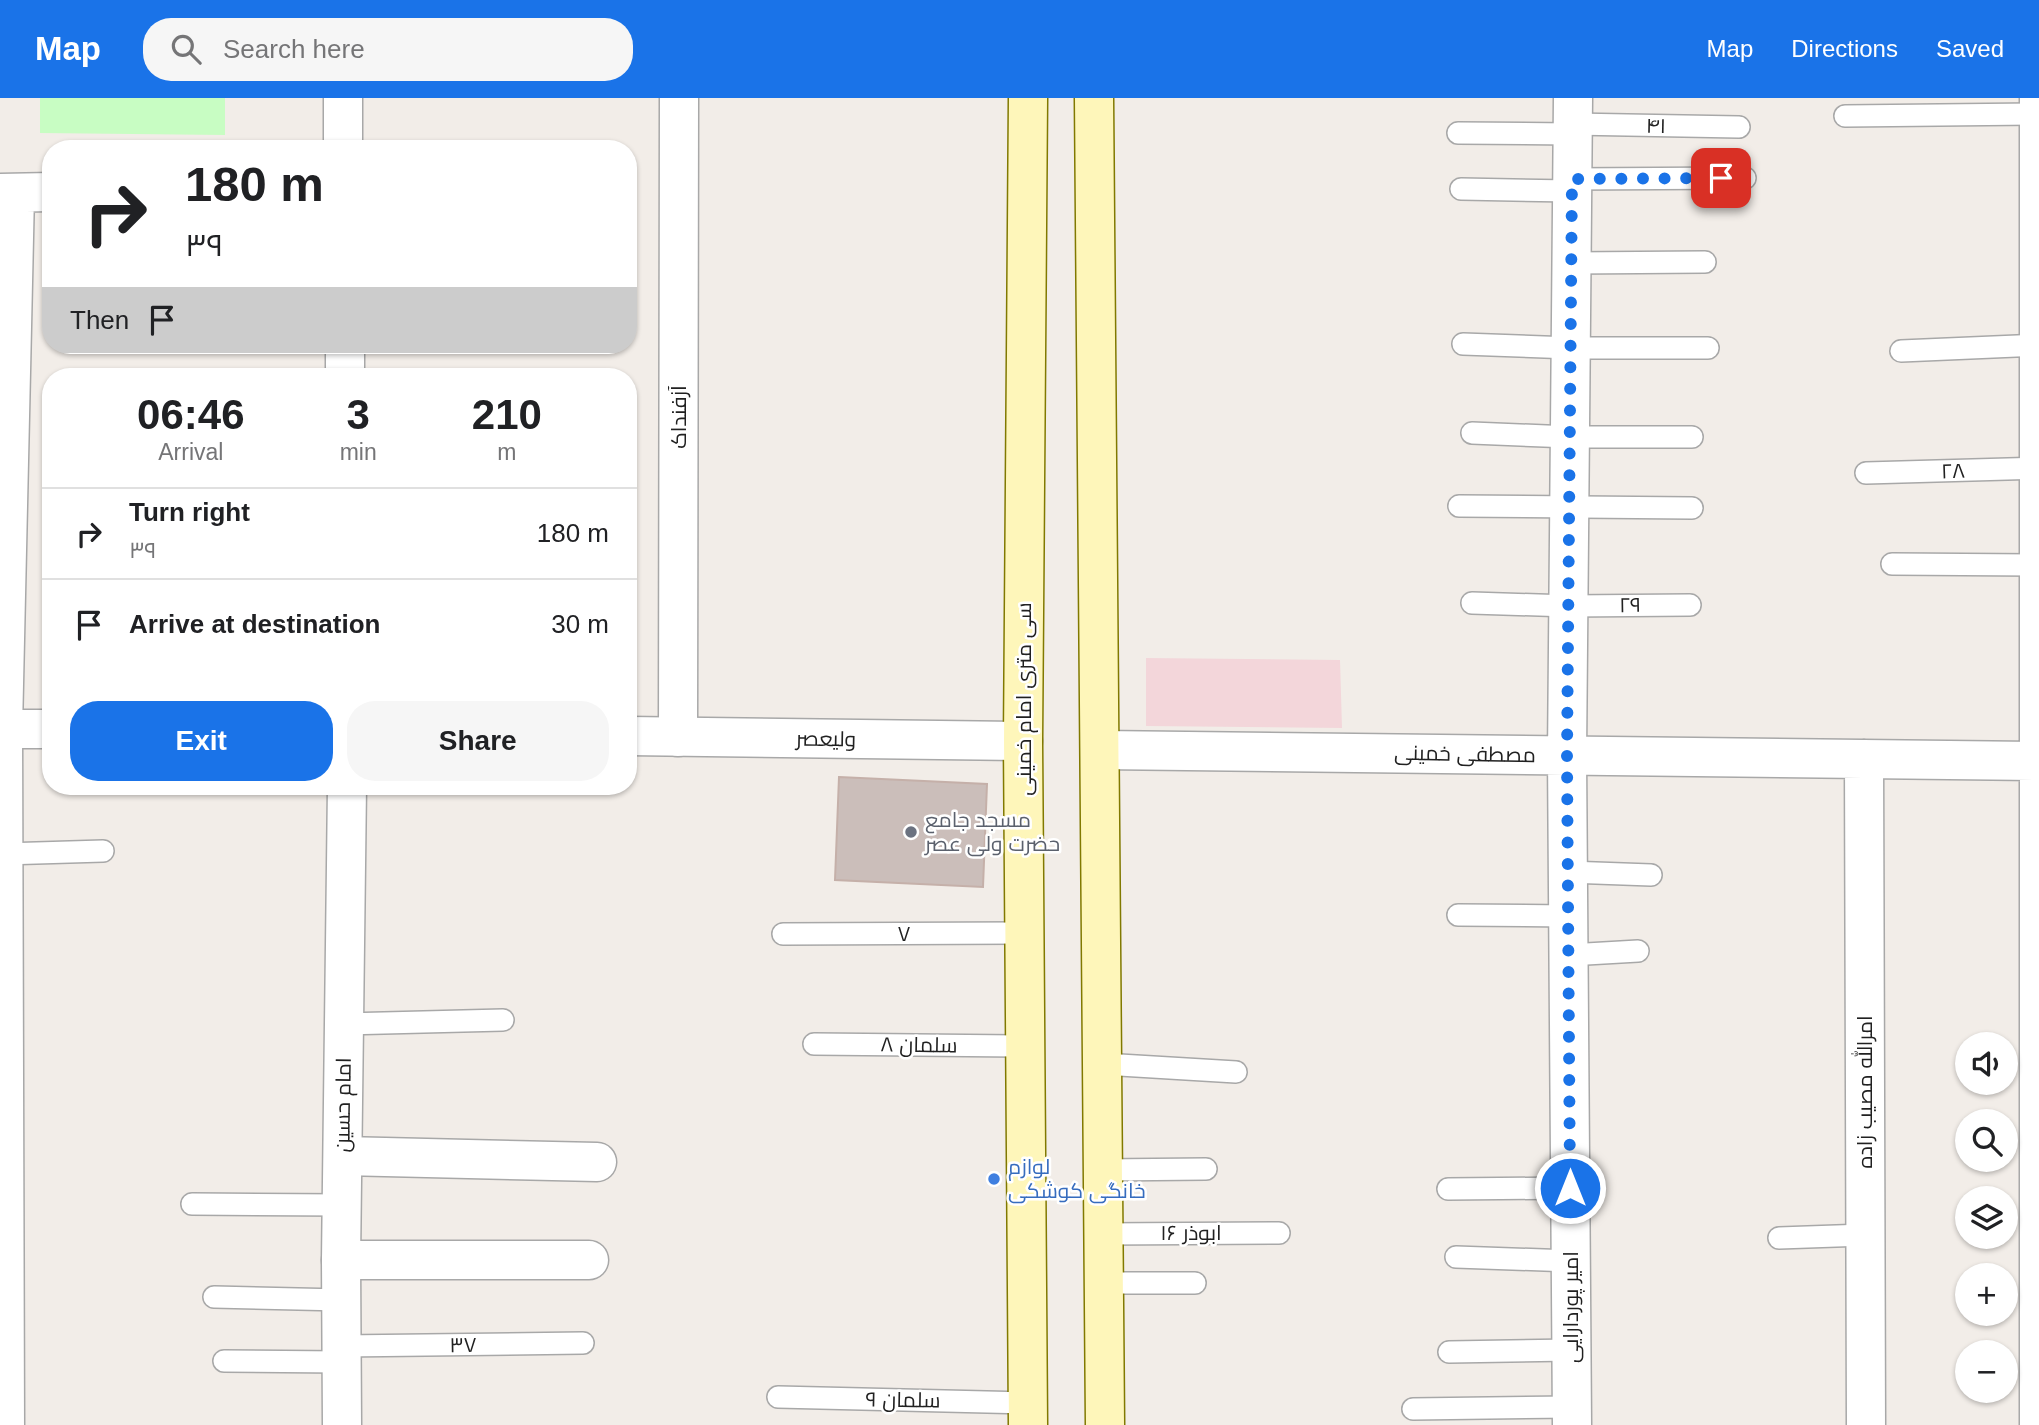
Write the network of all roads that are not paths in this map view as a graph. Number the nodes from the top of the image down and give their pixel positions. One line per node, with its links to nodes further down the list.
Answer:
1 (343, 98): 11 (street)
2 (679, 98): 43 (street, آزفنداک)
3 (1028, 98): 44 (main road, سی متری امام خمینی)
4 (1094, 98): 45 (main road)
5 (2039, 98): 6 (street)
6 (2039, 114): 7 (lane); 13 (street)
7 (1845, 116)
8 (1573, 119): 9 (lane, ۴۱); 10 (lane, ۴۱); 14 (street, امیر پوردارایی)
9 (1739, 127)
10 (1458, 133)
11 (343, 140)
12 (1745, 178): 14 (lane)
13 (2039, 180): 19 (street)
14 (1572, 185): 15 (lane); 18 (street, امیر پوردارایی)
15 (1461, 189)
16 (22, 193): 40 (street)
17 (1705, 262): 18 (lane)
18 (1572, 263): 22 (street, امیر پوردارایی)
19 (2039, 306): 21 (street)
20 (1463, 344): 22 (lane)
21 (2039, 345): 24 (lane); 25 (street)
22 (1571, 348): 23 (lane); 27 (street, امیر پوردارایی)
23 (1708, 348)
24 (1901, 351)
25 (2039, 427): 29 (street)
26 (1472, 433): 27 (lane)
27 (1570, 437): 28 (lane); 32 (street, امیر پوردارایی)
28 (1692, 437)
29 (2039, 468): 30 (lane, ۲۸); 34 (street)
30 (1866, 473)
31 (1459, 506): 32 (lane)
32 (1570, 506): 33 (lane); 39 (street, امیر پوردارایی)
33 (1692, 508)
34 (2039, 508): 36 (street)
35 (1892, 564): 36 (lane)
36 (2039, 565): 48 (street)
37 (1472, 603): 39 (lane, ۲۹)
38 (1690, 605): 39 (lane, ۲۹)
39 (1569, 606): 46 (street, امیر پوردارایی)
40 (2, 729): 41 (street); 51 (street)
41 (42, 729)
42 (637, 736): 43 (street, وليعصر)
43 (678, 737): 44 (street, وليعصر)
44 (1023, 741): 57 (main road, سی متری امام خمینی)
45 (1101, 750): 46 (street, مصطفی خمینی); 67 (main road)
46 (1567, 756): 47 (street, مصطفی خمینی); 52 (street, امیر پوردارایی)
47 (1864, 759): 48 (street, مصطفی خمینی); 80 (street, امرالله مصیب زاده)
48 (2039, 761): 54 (street)
49 (347, 795): 64 (street, امام حسین)
50 (103, 851): 51 (lane)
51 (3, 854): 61 (street)
52 (1568, 872): 53 (lane); 56 (street, امیر پوردارایی)
53 (1651, 875)
54 (2039, 890): 62 (street)
55 (1458, 915): 56 (lane)
56 (1569, 916): 60 (street, امیر پوردارایی)
57 (1024, 933): 58 (lane, ۷); 66 (main road, سی متری امام خمینی)
58 (783, 934)
59 (1638, 951): 60 (lane)
60 (1569, 956): 74 (street, امیر پوردارایی)
61 (2, 967): 69 (street)
62 (2039, 975): 91 (street)
63 (503, 1020): 64 (lane)
64 (344, 1024): 70 (street, امام حسین)
65 (814, 1044): 66 (lane, سلمان ۸)
66 (1025, 1046): 99 (main road, سی متری امام خمینی)
67 (1103, 1064): 68 (lane); 73 (main road)
68 (1236, 1072)
69 (2, 1137): 90 (street)
70 (343, 1156): 71 (street); 77 (street, امام حسین)
71 (597, 1162)
72 (1206, 1169): 73 (lane)
73 (1103, 1170): 79 (main road)
74 (1570, 1188): 75 (lane); 85 (street, امیر پوردارایی)
75 (1448, 1189)
76 (192, 1204): 77 (lane)
77 (342, 1205): 83 (street, امام حسین)
78 (1279, 1233): 79 (lane, ابوذر ۱۶)
79 (1104, 1234): 86 (main road)
80 (1866, 1235): 81 (lane); 104 (street, امرالله مصیب زاده)
81 (1779, 1238)
82 (1456, 1257): 85 (lane)
83 (341, 1260): 84 (street); 89 (street, امام حسین)
84 (589, 1260)
85 (1571, 1261): 93 (street, امیر پوردارایی)
86 (1104, 1283): 87 (lane); 103 (main road)
87 (1195, 1283)
88 (214, 1297): 89 (lane)
89 (342, 1300): 95 (street, امام حسین)
90 (2, 1315): 101 (street)
91 (2039, 1319): 105 (street)
92 (583, 1343): 95 (lane, ۳۷)
93 (1571, 1350): 94 (lane); 100 (street, امیر پوردارایی)
94 (1449, 1352)
95 (342, 1354): 96 (lane, ۳۷); 102 (street, امام حسین)
96 (224, 1361)
97 (778, 1397): 99 (lane, سلمان ۹)
98 (1413, 1409): 100 (lane)
99 (1028, 1414)
100 (1572, 1416)
101 (5, 1425)
102 (342, 1425)
103 (1105, 1425)
104 (1866, 1425)
105 (2039, 1425)

